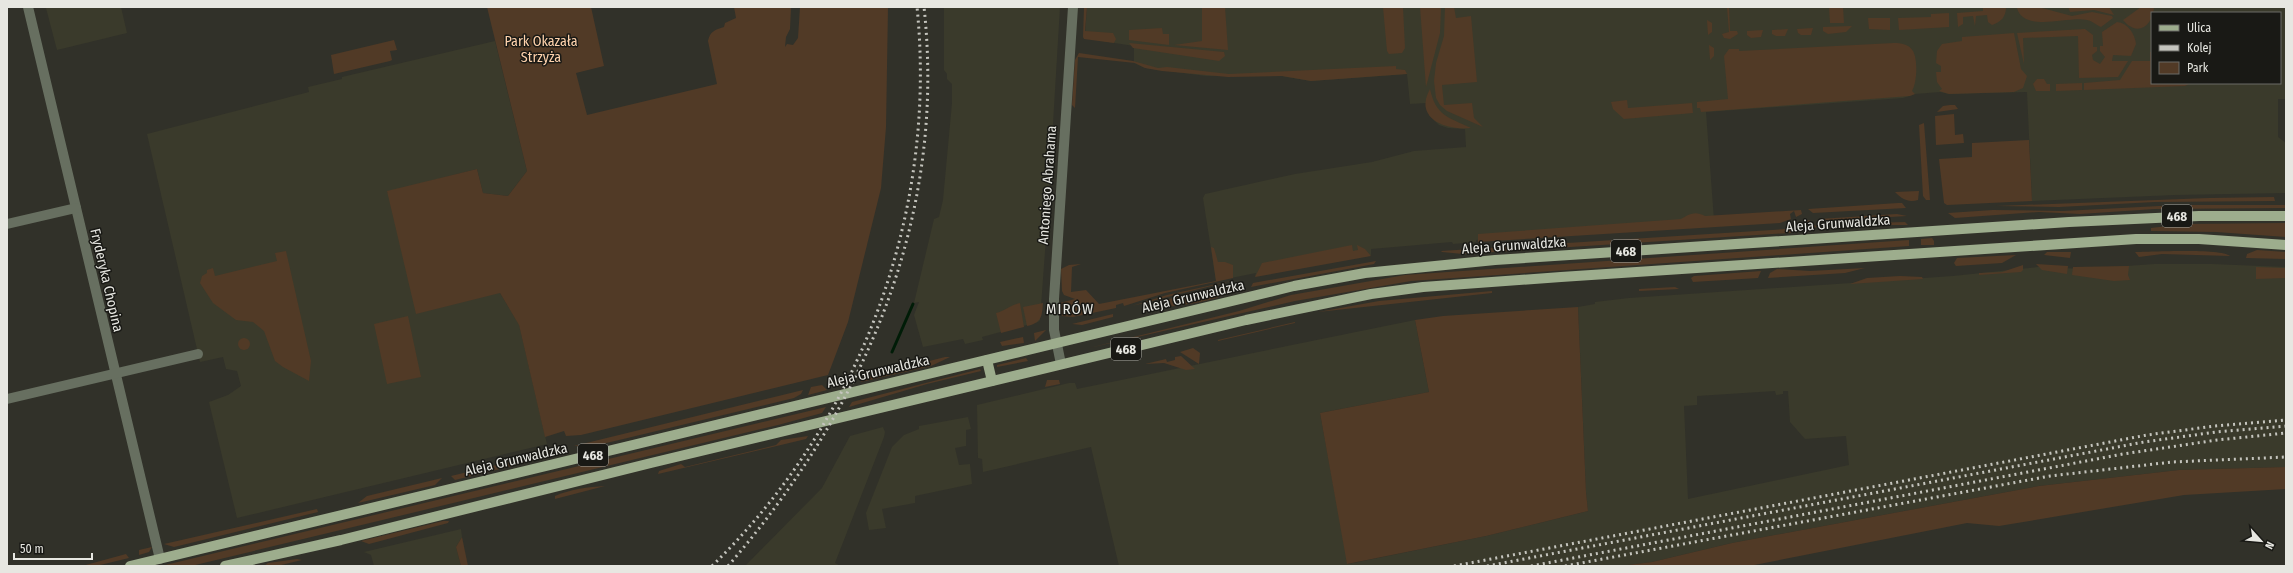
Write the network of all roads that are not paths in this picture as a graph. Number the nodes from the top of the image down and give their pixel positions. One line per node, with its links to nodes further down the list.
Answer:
1 (28, 7): 3 (street, Fryderyka Chopina)
2 (1073, 7): 7 (street, Antoniego Abrahama)
3 (76, 208): 5 (street); 11 (street, Fryderyka Chopina)
4 (2286, 216): 7 (main road, Aleja Grunwaldzka / 468)
5 (7, 224)
6 (2286, 244): 10 (main road, 468)
7 (1056, 343): 9 (main road, Aleja Grunwaldzka / 468); 10 (street, Antoniego Abrahama)
8 (198, 354): 11 (street)
9 (987, 360): 12 (main road); 14 (main road, Aleja Grunwaldzka / 468)
10 (1061, 364): 12 (main road, 468)
11 (116, 374): 13 (street); 14 (street, Fryderyka Chopina)
12 (992, 381): 16 (main road, 468)
13 (7, 400)
14 (160, 559): 15 (main road, Aleja Grunwaldzka / 468)
15 (130, 566)
16 (226, 566)

